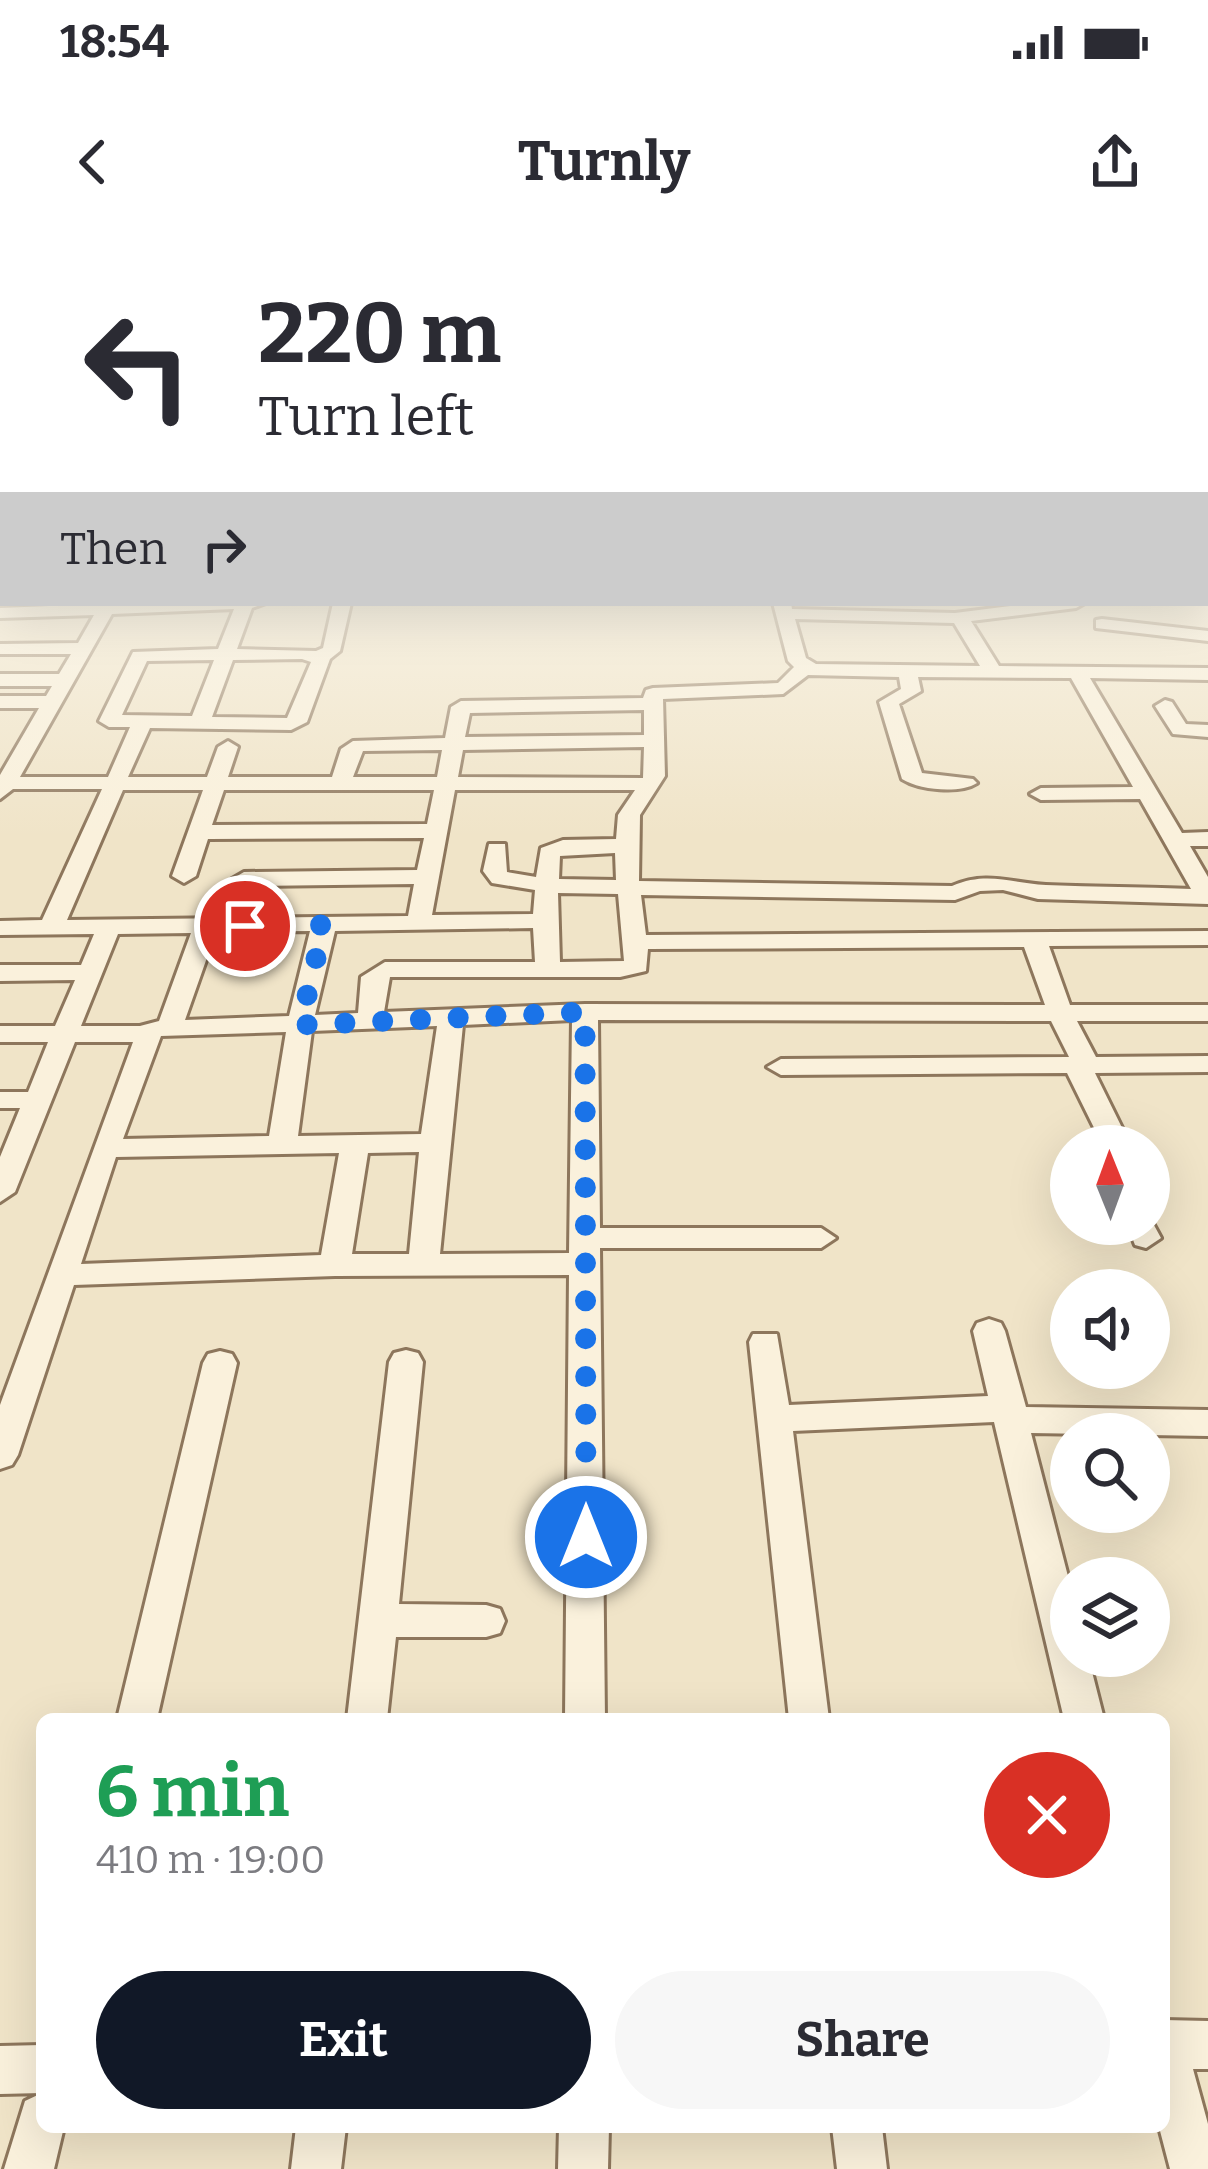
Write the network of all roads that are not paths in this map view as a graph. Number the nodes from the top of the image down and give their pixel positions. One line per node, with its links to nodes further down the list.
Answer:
1 (79, 656): 13 (street)
2 (145, 656): 19 (street)
3 (224, 656): 18 (street)
4 (321, 656): 18 (street)
5 (796, 656): 7 (street)
6 (983, 656): 8 (street)
7 (804, 668): 9 (street); 16 (street)
8 (993, 672): 9 (street); 10 (street)
9 (908, 673): 27 (street)
10 (1077, 673): 11 (street); 33 (street)
11 (1206, 676)
12 (0, 680): 13 (street)
13 (65, 680): 14 (street)
14 (51, 701): 15 (street); 21 (street)
15 (0, 702)
16 (650, 704): 23 (street); 24 (street)
17 (1166, 706): 20 (street)
18 (199, 724): 19 (street)
19 (141, 725): 26 (street)
20 (1208, 731)
21 (33, 736): 22 (street); 32 (street)
22 (0, 737)
23 (652, 741): 24 (street); 29 (street)
24 (451, 742): 30 (street); 31 (street)
25 (228, 747): 28 (street)
26 (116, 782): 28 (street); 32 (street); 54 (street)
27 (966, 783)
28 (216, 784): 30 (street); 36 (street)
29 (652, 784): 31 (street); 39 (street)
30 (340, 785): 31 (street)
31 (446, 785): 35 (street)
32 (3, 788)
33 (1149, 793): 34 (street); 38 (street)
34 (1041, 794)
35 (434, 831): 36 (street); 42 (street)
36 (198, 832): 41 (street)
37 (1208, 839): 38 (street)
38 (1176, 840): 46 (street)
39 (627, 847): 44 (street); 45 (street)
40 (497, 849): 44 (street)
41 (184, 875)
42 (428, 877): 43 (street); 50 (street)
43 (244, 878)
44 (545, 885): 45 (street); 48 (street)
45 (626, 886): 47 (street); 58 (street)
46 (1205, 887): 47 (street)
47 (782, 890): 57 (street)
48 (544, 921): 50 (street); 59 (street)
49 (324, 925): 50 (street); 51 (street); 67 (street)
50 (418, 925)
51 (206, 926): 52 (street); 68 (street)
52 (109, 927): 54 (street); 60 (street)
53 (0, 928): 54 (street)
54 (51, 928)
55 (1208, 938): 56 (street)
56 (1034, 939): 57 (street); 63 (street)
57 (793, 940): 58 (street)
58 (635, 942): 59 (street)
59 (548, 968): 66 (street)
60 (92, 972): 61 (street); 69 (street)
61 (0, 973)
62 (585, 1012): 63 (street); 65 (street); 83 (street)
63 (1060, 1012): 64 (street); 72 (street)
64 (1208, 1013)
65 (452, 1017): 66 (street); 77 (street)
66 (370, 1022): 67 (street)
67 (300, 1025): 68 (street); 79 (street)
68 (158, 1031): 69 (street); 80 (street)
69 (64, 1033): 70 (street); 75 (street)
70 (0, 1034)
71 (1208, 1064): 72 (street)
72 (1082, 1065): 73 (street); 76 (street)
73 (782, 1067)
74 (0, 1100): 75 (street)
75 (36, 1100): 81 (street)
76 (1108, 1125)
77 (434, 1143): 78 (street); 85 (street)
78 (355, 1146): 79 (street); 84 (street)
79 (282, 1147): 80 (street)
80 (105, 1148): 86 (street)
81 (4, 1174)
82 (821, 1238): 83 (street)
83 (587, 1251): 85 (street); 99 (street)
84 (334, 1264): 85 (street); 86 (street)
85 (424, 1265)
86 (63, 1275): 94 (street)
87 (989, 1331): 91 (street)
88 (765, 1342): 92 (street)
89 (406, 1362): 95 (street)
90 (220, 1363): 97 (street)
91 (1011, 1414): 92 (street); 93 (street); 101 (street)
92 (773, 1418): 100 (street)
93 (1208, 1423)
94 (0, 1455)
95 (378, 1620): 96 (street); 98 (street)
96 (486, 1621)
97 (137, 1713)
98 (368, 1713)
99 (585, 1713)
100 (808, 1713)
101 (1083, 1713)
102 (1208, 2045): 103 (street)
103 (1170, 2048)
104 (36, 2069): 105 (street)
105 (0, 2070)
106 (1170, 2071): 115 (street)
107 (38, 2133): 111 (street)
108 (320, 2133): 112 (street)
109 (584, 2133): 113 (street)
110 (858, 2133): 114 (street)
111 (29, 2169)
112 (316, 2169)
113 (584, 2169)
114 (862, 2169)
115 (1195, 2169)

